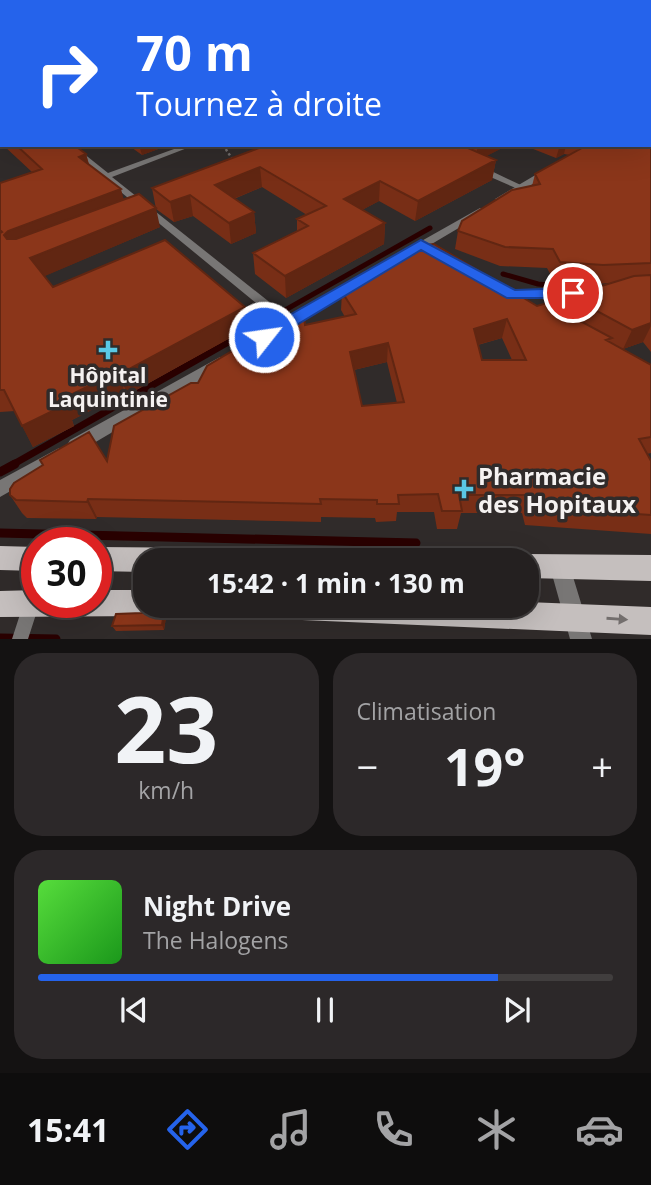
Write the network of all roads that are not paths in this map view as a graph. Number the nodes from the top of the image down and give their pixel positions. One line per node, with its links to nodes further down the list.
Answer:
1 (70, 147): 5 (lane)
2 (187, 147): 5 (lane)
3 (556, 165): 6 (street)
4 (473, 166): 6 (lane)
5 (105, 177): 8 (lane)
6 (521, 187): 14 (street)
7 (155, 202): 8 (lane)
8 (143, 206): 9 (lane); 10 (lane)
9 (131, 211)
10 (188, 243): 11 (lane); 14 (lane)
11 (176, 248)
12 (617, 290): 13 (street)
13 (535, 309)
14 (288, 323): 15 (street)
15 (0, 489)
16 (0, 558): 17 (main road)
17 (21, 559)
18 (112, 559): 19 (main road)
19 (133, 559)
20 (539, 566): 21 (main road)
21 (560, 567): 22 (main road); 30 (street)
22 (651, 568)
23 (133, 603): 25 (main road)
24 (0, 604): 26 (main road)
25 (112, 604)
26 (21, 605)
27 (27, 618): 31 (lane)
28 (442, 618): 30 (main road)
29 (651, 621): 30 (main road, one-way to 29)
30 (578, 628)
31 (20, 639)

